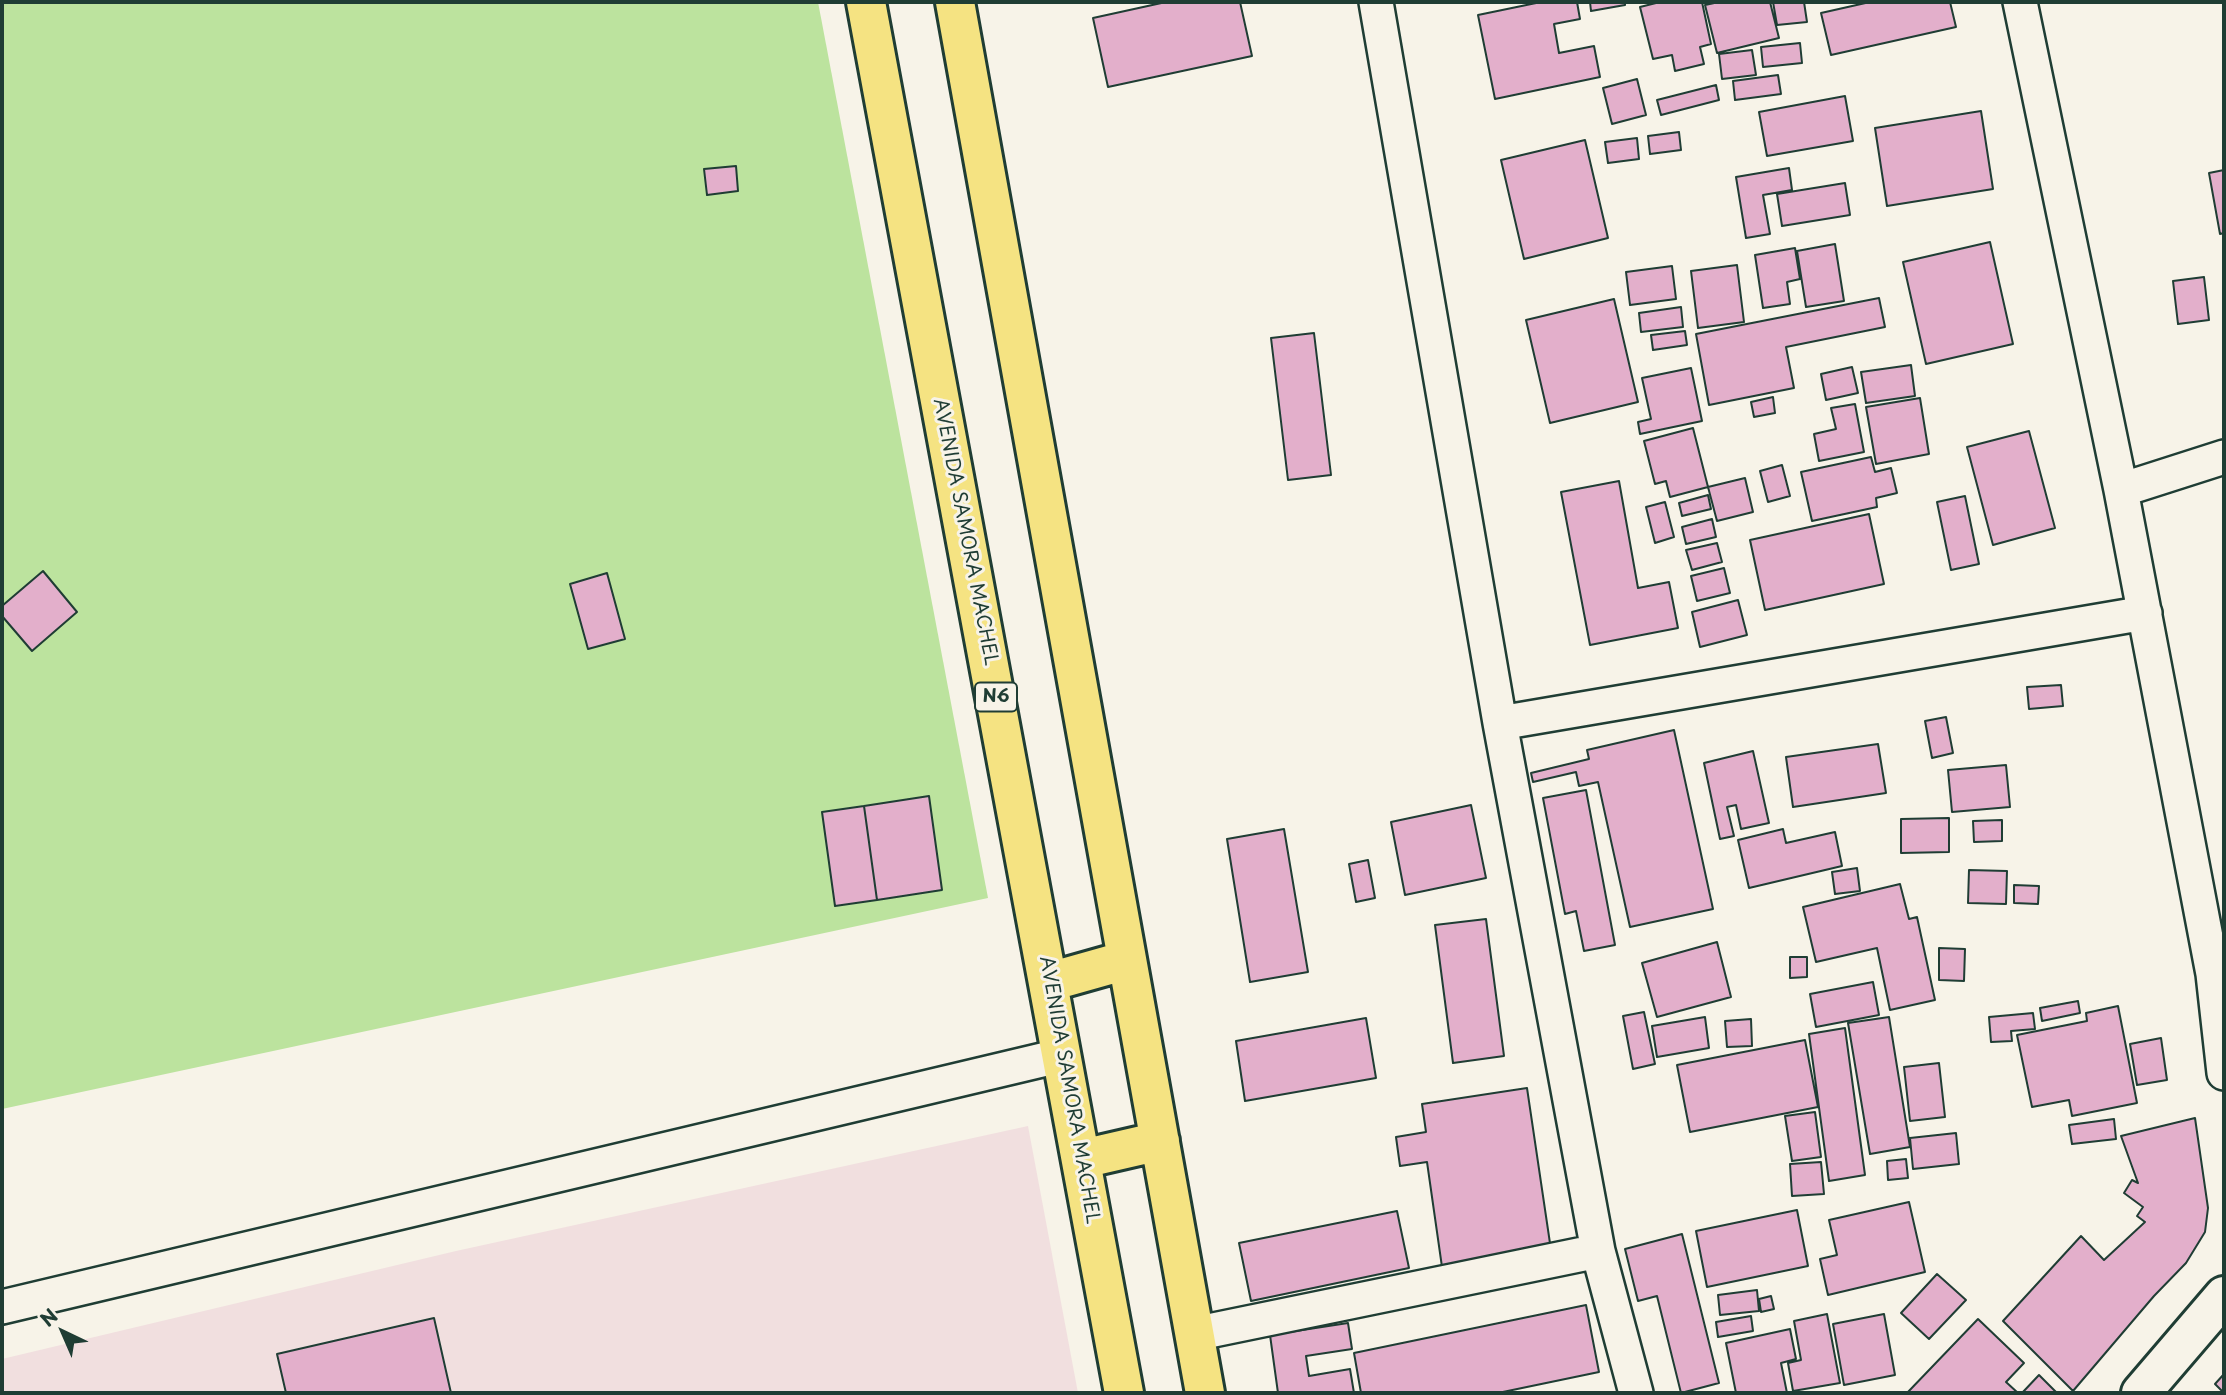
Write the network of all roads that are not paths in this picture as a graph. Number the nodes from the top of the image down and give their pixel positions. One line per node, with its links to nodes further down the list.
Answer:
1 (866, 2): 11 (highway, AVENIDA SAMORA MACHEL / N6)
2 (955, 2): 9 (highway)
3 (1376, 2): 8 (street)
4 (2020, 2): 6 (street)
5 (2224, 457): 6 (street)
6 (2122, 490): 7 (street)
7 (2145, 613): 8 (street); 10 (street)
8 (1500, 723): 16 (street)
9 (1127, 960): 11 (highway); 14 (highway)
10 (2219, 978): 13 (street)
11 (1049, 982): 12 (highway, AVENIDA SAMORA MACHEL / N6)
12 (1063, 1055): 15 (highway, AVENIDA SAMORA MACHEL / N6); 18 (street)
13 (2224, 1073)
14 (1160, 1141): 15 (highway); 19 (highway)
15 (1082, 1159): 20 (highway, AVENIDA SAMORA MACHEL / N6)
16 (1598, 1251): 19 (street); 22 (street)
17 (2224, 1296): 23 (main road)
18 (2, 1307)
19 (1194, 1334): 21 (highway)
20 (1124, 1393)
21 (1205, 1393)
22 (1636, 1393)
23 (2141, 1393)

